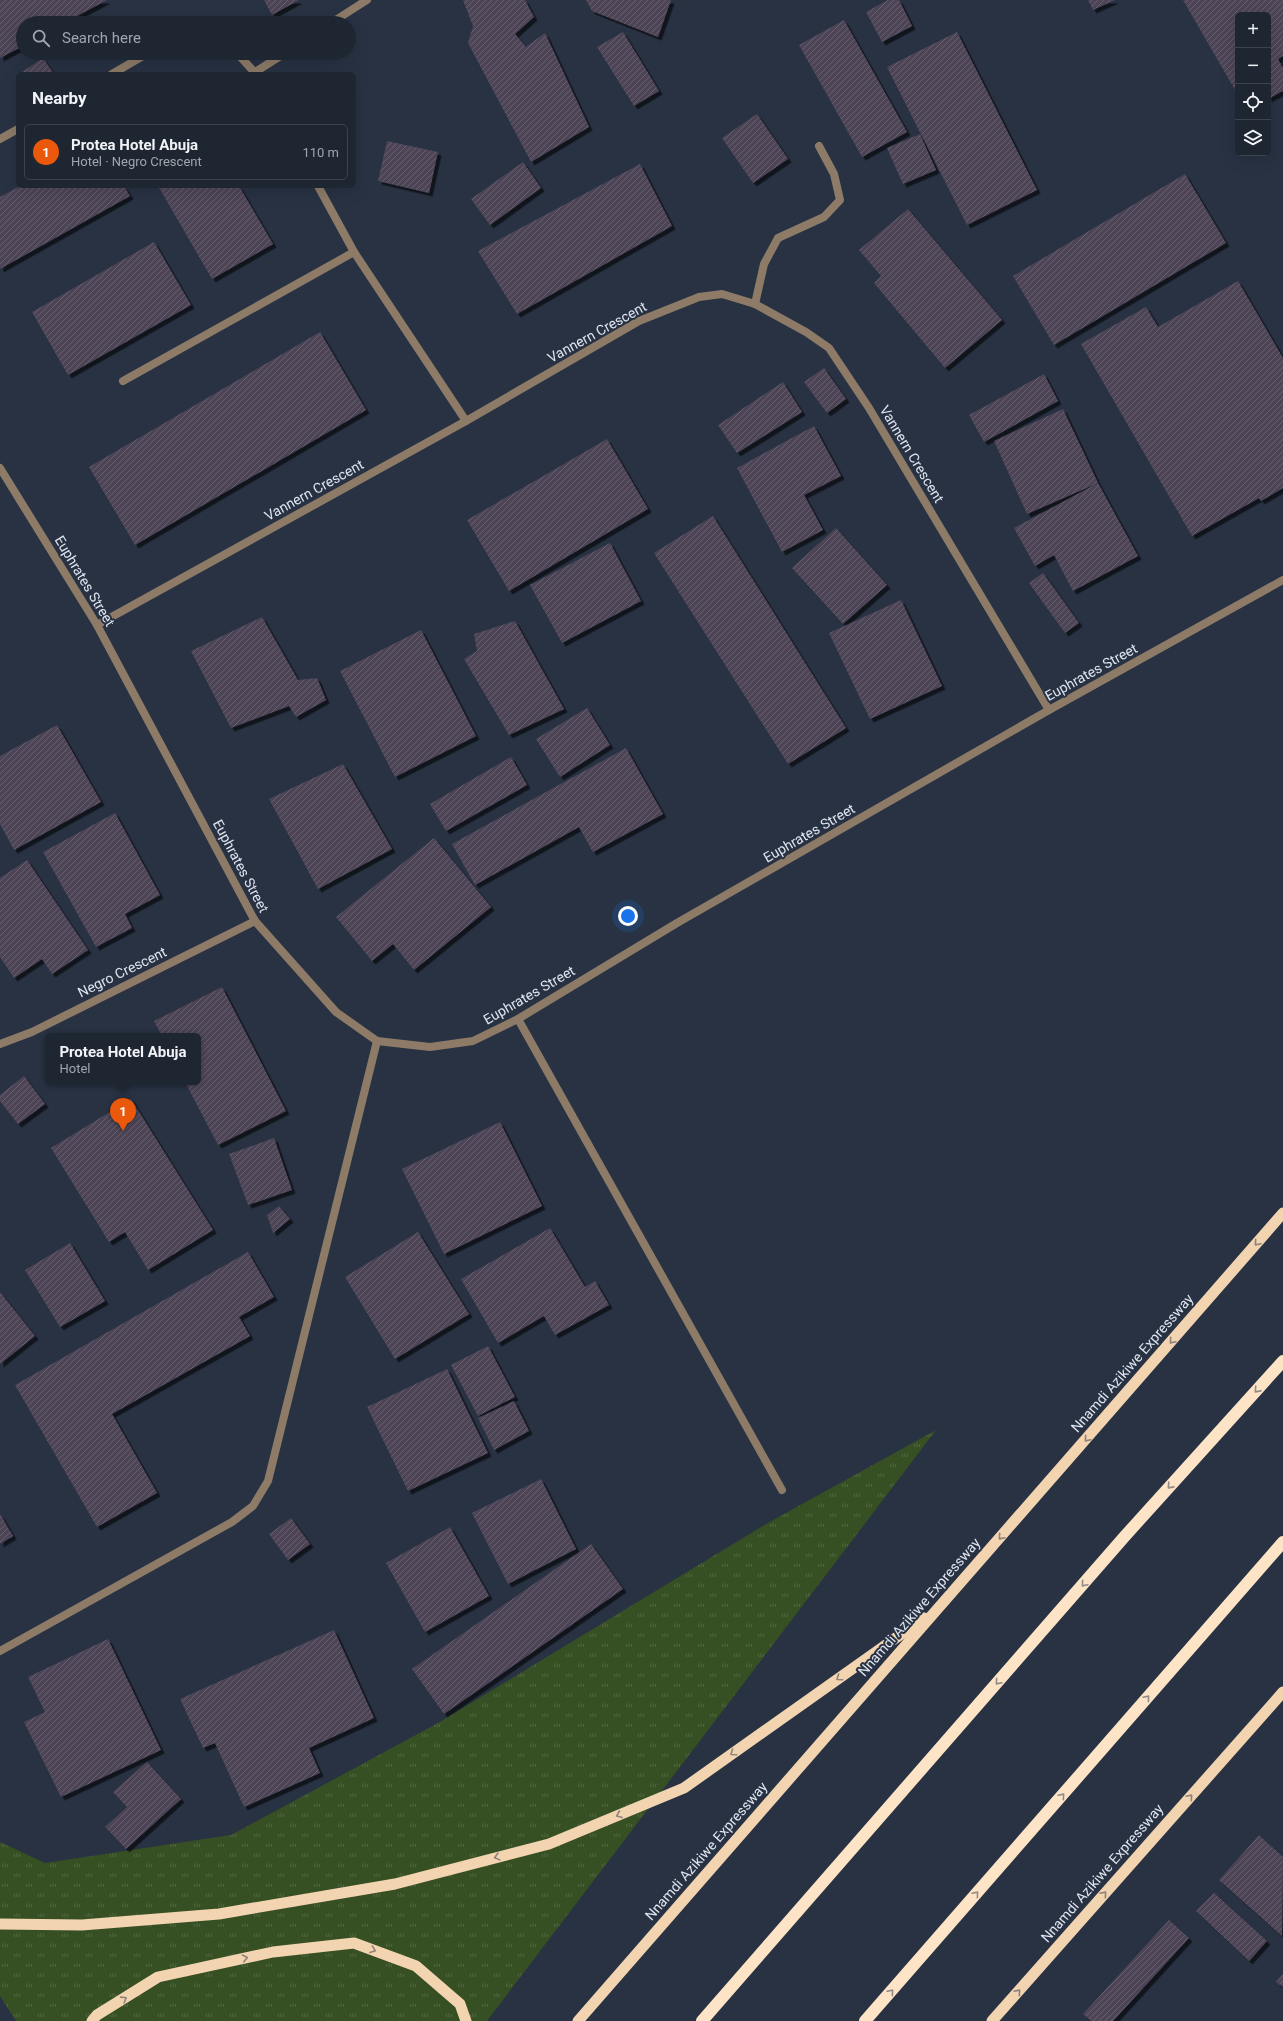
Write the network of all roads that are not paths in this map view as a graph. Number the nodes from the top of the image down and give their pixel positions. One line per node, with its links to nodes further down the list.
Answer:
1 (367, 0): 2 (street)
2 (343, 16)
3 (136, 60): 6 (street)
4 (244, 60): 7 (street)
5 (275, 60): 8 (street)
6 (115, 72)
7 (255, 72)
8 (257, 72)
9 (16, 129): 10 (street)
10 (0, 139)
11 (819, 146): 14 (street)
12 (319, 188): 13 (street)
13 (354, 252): 15 (street); 16 (street)
14 (755, 304): 16 (street, Vannern Crescent); 20 (street, Vannern Crescent)
15 (123, 381)
16 (466, 421): 19 (street, Vannern Crescent)
17 (0, 468): 19 (street, Euphrates Street)
18 (1283, 580): 20 (street, Euphrates Street)
19 (97, 625): 21 (street, Euphrates Street)
20 (1049, 710): 22 (street, Euphrates Street)
21 (255, 921): 23 (street, Euphrates Street); 24 (street, Negro Crescent)
22 (518, 1019): 23 (street, Euphrates Street); 27 (street)
23 (377, 1042): 30 (street)
24 (0, 1044)
25 (1283, 1213): 29 (highway, Nnamdi Azikiwe Expressway, one-way to 29)
26 (1283, 1361): 36 (highway, one-way to 36)
27 (782, 1490)
28 (1283, 1542): 37 (highway, one-way to 28)
29 (940, 1607): 32 (highway, one-way to 32); 35 (highway, Nnamdi Azikiwe Expressway)
30 (0, 1651)
31 (1283, 1692): 38 (highway, Nnamdi Azikiwe Expressway, one-way to 31)
32 (0, 1924)
33 (92, 2021): 34 (highway, one-way to 34)
34 (466, 2021)
35 (578, 2021)
36 (702, 2021)
37 (865, 2021)
38 (992, 2021)

